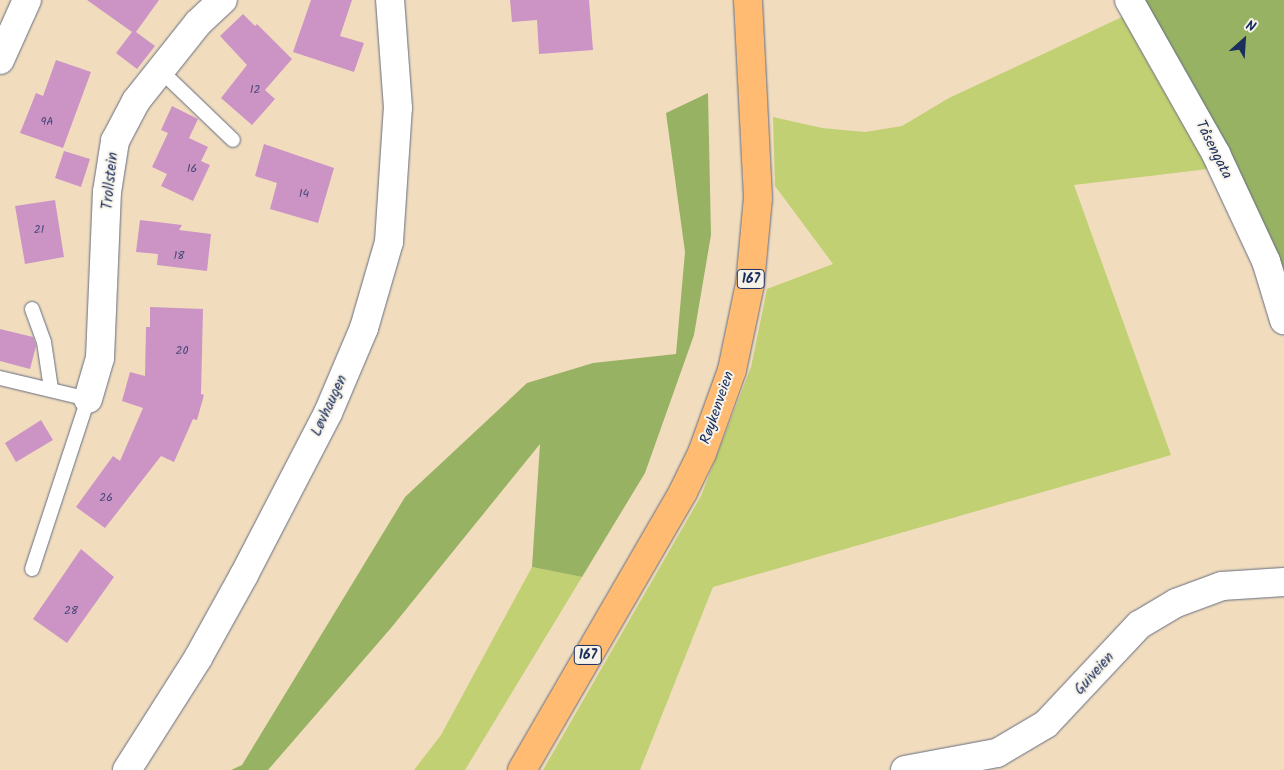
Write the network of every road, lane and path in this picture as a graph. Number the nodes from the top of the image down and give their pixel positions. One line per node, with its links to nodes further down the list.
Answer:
1 (27, 0): 6 (street)
2 (223, 0): 7 (street, Trollstein)
3 (390, 0): 16 (street, Løvhaugen)
4 (748, 0): 17 (main road, Røykenveien / 167)
5 (1130, 0): 10 (street, Tåsengata)
6 (0, 60)
7 (160, 70): 8 (lane); 13 (street, Trollstein)
8 (233, 140)
9 (32, 309): 12 (lane)
10 (1283, 312)
11 (0, 378): 12 (lane)
12 (51, 389): 13 (lane)
13 (88, 399): 14 (lane)
14 (32, 569)
15 (1284, 582): 18 (street, Guiveien)
16 (126, 770)
17 (522, 770)
18 (905, 770)

